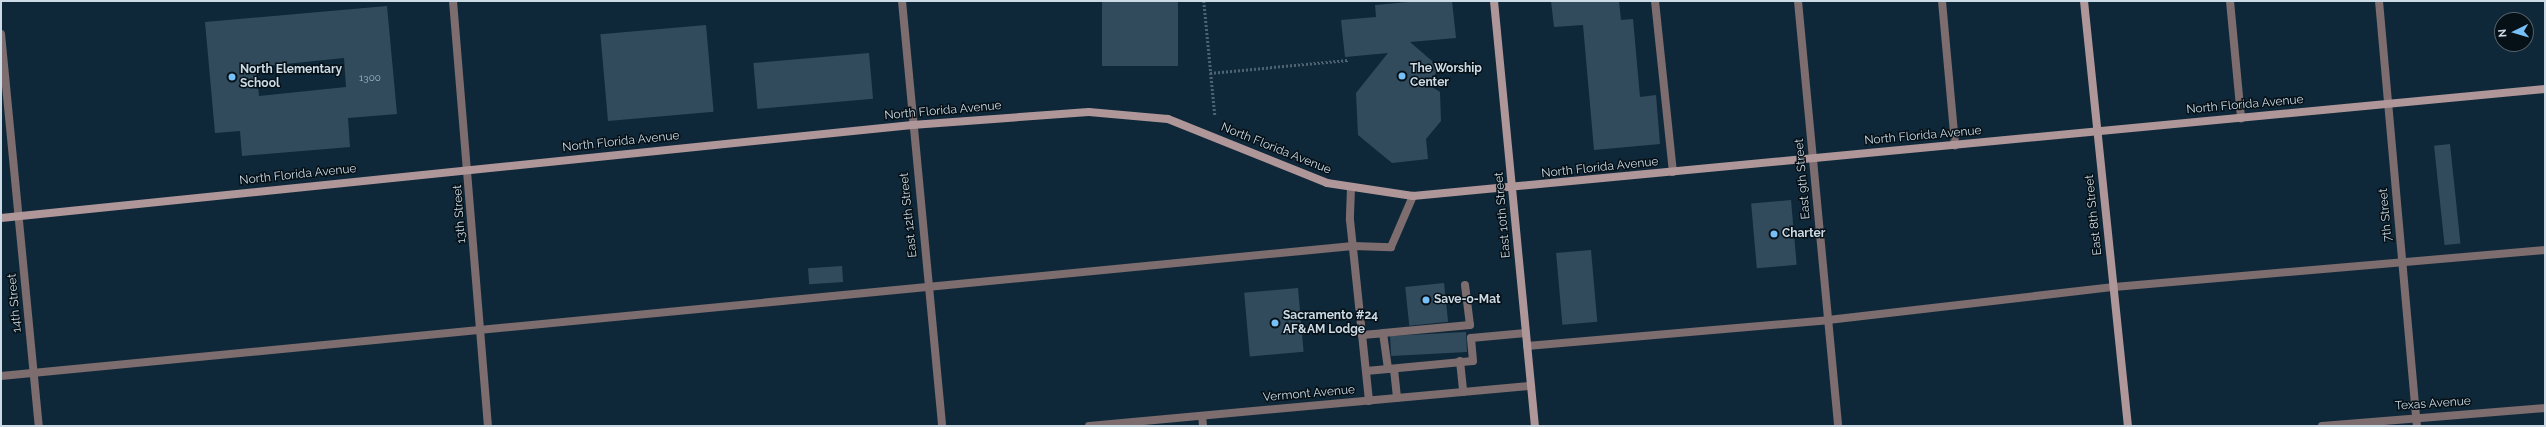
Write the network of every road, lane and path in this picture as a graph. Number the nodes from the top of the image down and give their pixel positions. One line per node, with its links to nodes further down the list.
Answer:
1 (453, 1): 23 (street, 13th Street)
2 (902, 1): 19 (street, East 12th Street)
3 (1204, 1): 14 (path)
4 (1494, 1): 26 (main road, East 10th Street)
5 (1655, 1): 24 (street)
6 (1798, 1): 22 (street, East 9th Street)
7 (1942, 1): 21 (street)
8 (2084, 1): 20 (main road, East 8th Street)
9 (2230, 1): 18 (street)
10 (2379, 1): 16 (street, 7th Street)
11 (1, 34): 12 (street, 14th Street)
12 (2, 50): 28 (street, 14th Street)
13 (1348, 60): 14 (path)
14 (1210, 73): 17 (path)
15 (2545, 89): 16 (main road, North Florida Avenue)
16 (2389, 104): 18 (main road, North Florida Avenue); 32 (street, 7th Street)
17 (1215, 116)
18 (2241, 118): 20 (main road, North Florida Avenue)
19 (912, 126): 23 (main road, North Florida Avenue); 25 (main road, North Florida Avenue); 35 (street, East 12th Street)
20 (2097, 132): 21 (main road, North Florida Avenue); 34 (main road, East 8th Street)
21 (1955, 145): 22 (main road, North Florida Avenue)
22 (1813, 159): 24 (main road, North Florida Avenue); 36 (street, East 9th Street)
23 (469, 169): 28 (main road, North Florida Avenue); 38 (street, 13th Street)
24 (1673, 172): 26 (main road, North Florida Avenue)
25 (1351, 187): 27 (main road, North Florida Avenue); 30 (street)
26 (1512, 188): 27 (main road, North Florida Avenue); 40 (main road, East 10th Street)
27 (1413, 196): 30 (street)
28 (19, 216): 29 (main road, North Florida Avenue); 47 (street, 14th Street)
29 (1, 218)
30 (1353, 246): 35 (street); 41 (street)
31 (2545, 250): 32 (street)
32 (2402, 263): 34 (street); 55 (street, 7th Street)
33 (1465, 285): 37 (street)
34 (2114, 287): 36 (street); 63 (main road, East 8th Street)
35 (928, 288): 38 (street); 58 (street, East 12th Street)
36 (1828, 320): 43 (street); 62 (street, East 9th Street)
37 (1470, 325): 39 (street); 42 (street)
38 (481, 327): 47 (street); 57 (street, 13th Street)
39 (1383, 333): 41 (street); 45 (street)
40 (1526, 333): 42 (street); 43 (main road, East 10th Street)
41 (1362, 335): 46 (street)
42 (1471, 338): 44 (street)
43 (1527, 346): 49 (main road, East 10th Street)
44 (1460, 361): 45 (street); 50 (street)
45 (1391, 369): 46 (street); 51 (street)
46 (1366, 371): 52 (street)
47 (34, 373): 48 (street); 56 (street, 14th Street)
48 (1, 376)
49 (1531, 386): 50 (street, Vermont Avenue); 61 (main road, East 10th Street)
50 (1463, 392): 51 (street, Vermont Avenue)
51 (1397, 398): 52 (street, Vermont Avenue)
52 (1369, 401): 54 (street, Vermont Avenue)
53 (2545, 408): 55 (street, Texas Avenue)
54 (1202, 416): 59 (street, Vermont Avenue); 60 (street)
55 (2416, 422): 64 (street, Texas Avenue)
56 (39, 426)
57 (488, 426)
58 (942, 426)
59 (1090, 426)
60 (1203, 426)
61 (1535, 426)
62 (1838, 426)
63 (2128, 426)
64 (2322, 426)

